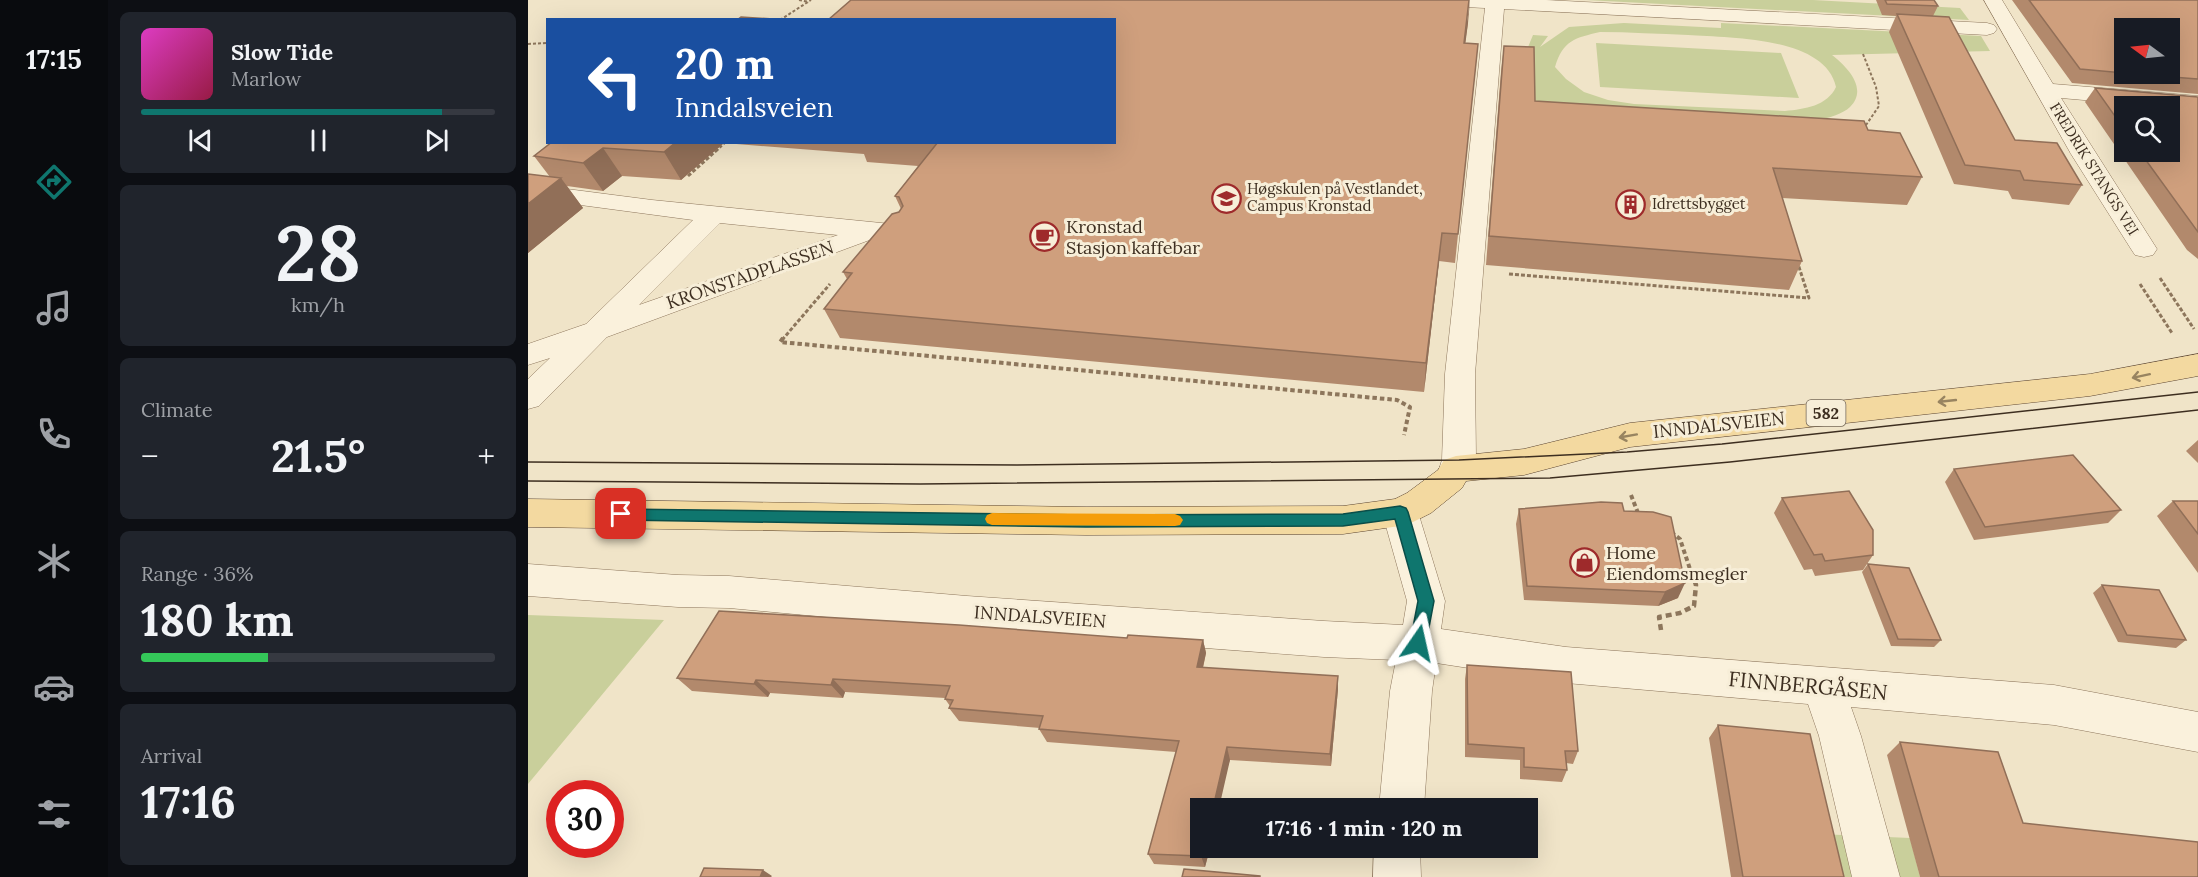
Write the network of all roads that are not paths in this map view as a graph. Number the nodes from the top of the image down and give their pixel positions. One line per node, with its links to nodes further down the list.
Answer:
1 (1993, 0): 5 (street, FREDRIK STANGS VEI)
2 (1439, 6): 3 (street)
3 (1494, 9): 4 (street); 15 (street)
4 (1987, 29)
5 (2045, 90): 6 (street); 10 (street, FREDRIK STANGS VEI)
6 (2198, 103)
7 (555, 170): 8 (street)
8 (528, 191): 9 (street)
9 (714, 214): 11 (street, KRONSTADPLASSEN); 11 (street, KRONSTADPLASSEN)
10 (2144, 249)
11 (601, 327): 12 (street, KRONSTADPLASSEN); 14 (street, KRONSTADPLASSEN)
12 (528, 355)
13 (2198, 365): 15 (main road, INNDALSVEIEN / 582, one-way to 15)
14 (528, 398)
15 (1456, 469): 16 (main road)
16 (1400, 512): 17 (main road); 19 (street)
17 (528, 513)
18 (528, 580): 19 (street, INNDALSVEIEN)
19 (1418, 643): 20 (street, FINNBERGÅSEN); 22 (street)
20 (1823, 688): 21 (street, FINNBERGÅSEN); 25 (street)
21 (2198, 732)
22 (1402, 798)
23 (1397, 858): 24 (street)
24 (1397, 877)
25 (1876, 877)

